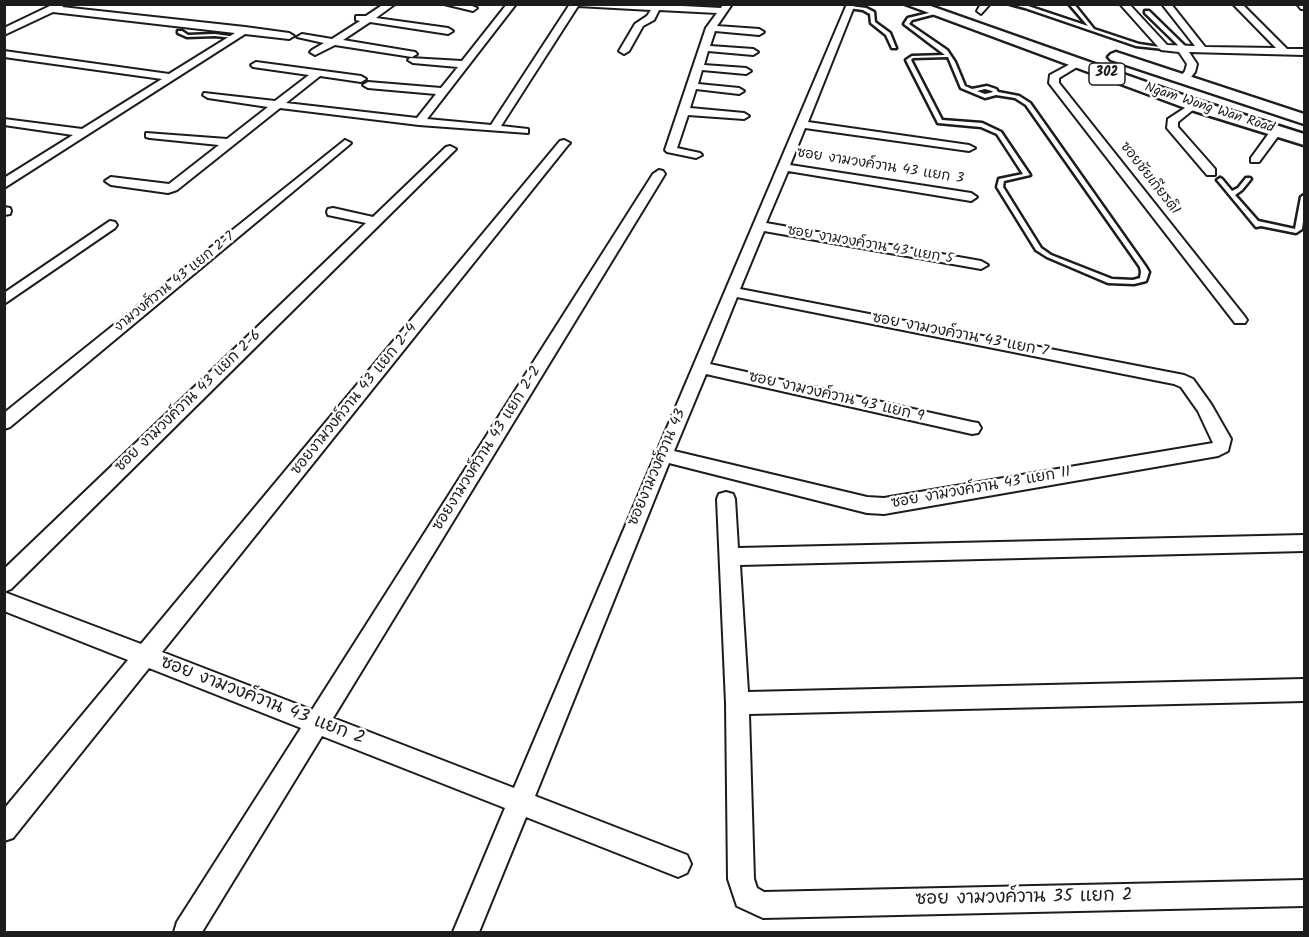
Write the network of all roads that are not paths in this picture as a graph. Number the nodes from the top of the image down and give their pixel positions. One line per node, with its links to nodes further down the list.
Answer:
1 (379, 4): 25 (street)
2 (391, 4): 25 (street)
3 (448, 4): 20 (street)
4 (512, 4): 52 (street)
5 (575, 4): 72 (street)
6 (580, 4): 17 (street)
7 (911, 4): 18 (main road, Ngam Wong Wan Road / 302)
8 (1012, 4): 19 (lane)
9 (1071, 4): 31 (lane)
10 (1124, 4): 40 (street)
11 (1166, 4): 42 (street)
12 (1237, 4): 46 (street)
13 (1301, 4): 22 (street)
14 (1042, 5): 19 (lane)
15 (850, 6): 38 (lane); 70 (street, ซอยงามวงศ์วาน 43)
16 (58, 7): 26 (street); 29 (street)
17 (662, 7): 21 (street); 43 (street)
18 (934, 7): 50 (lane); 53 (main road, Ngam Wong Wan Road / 302); 71 (main road, Ngam Wong Wan Road / 302); 76 (main road, Ngam Wong Wan Road / 302)
19 (1026, 7): 31 (lane)
20 (473, 8)
21 (725, 8): 27 (street)
22 (1305, 8)
23 (1147, 12): 41 (lane)
24 (196, 14): 26 (street)
25 (364, 19): 30 (street); 37 (street)
26 (190, 24): 28 (street)
27 (711, 28): 33 (street); 39 (street)
28 (245, 30): 34 (street); 35 (street)
29 (5, 31)
30 (448, 31)
31 (1094, 31): 40 (lane)
32 (180, 32): 35 (lane)
33 (759, 32)
34 (290, 36)
35 (234, 37): 57 (street)
36 (302, 37): 37 (street)
37 (328, 43): 44 (street); 52 (street)
38 (894, 47)
39 (705, 48): 45 (street); 54 (street)
40 (1164, 48): 41 (street)
41 (1184, 49): 42 (street); 58 (street)
42 (1203, 50): 46 (street)
43 (624, 51)
44 (315, 52)
45 (753, 52)
46 (1285, 52): 47 (street)
47 (1305, 52)
48 (1104, 53): 58 (main road, Ngam Wong Wan Road / 302)
49 (4, 54): 57 (street)
50 (949, 56): 50 (lane)
51 (256, 64): 56 (street)
52 (463, 64): 60 (street)
53 (1077, 64): 63 (main road, Ngam Wong Wan Road / 302); 106 (street, ซอยชัยเกียรติ1)
54 (698, 67): 55 (street); 59 (street)
55 (746, 71)
56 (318, 73): 60 (street); 64 (street)
57 (170, 77): 75 (street)
58 (1183, 80): 67 (main road, Ngam Wong Wan Road / 302)
59 (692, 86): 61 (street); 65 (street)
60 (443, 91): 69 (street)
61 (739, 91)
62 (208, 95): 64 (street)
63 (1194, 105): 74 (main road, Ngam Wong Wan Road / 302); 88 (street)
64 (276, 106): 69 (street); 79 (street)
65 (684, 111): 66 (street); 84 (street)
66 (744, 116)
67 (1305, 118)
68 (4, 122): 75 (street)
69 (419, 122): 72 (street)
70 (801, 124): 82 (street); 86 (street, ซอยงามวงศ์วาน 43)
71 (1305, 124)
72 (494, 128): 73 (street)
73 (524, 131)
74 (1275, 131): 78 (main road, Ngam Wong Wan Road / 302); 85 (street)
75 (84, 133): 91 (street)
76 (1305, 133)
77 (150, 135): 79 (street)
78 (1305, 140)
79 (229, 143): 90 (street)
80 (345, 143): 108 (street, งามวงศ์วาน 43 แยก 2-7)
81 (564, 143): 117 (street, ซอยงามวงค์วาน 43 แยก 2-4)
82 (969, 148)
83 (450, 149): 96 (street, ซอย งามวงค์วาน 43 แยก 2-6)
84 (696, 155)
85 (1255, 160)
86 (783, 167): 93 (street, ซอย งามวงค์วาน 43 แยก 3); 99 (street, ซอยงามวงศ์วาน 43)
87 (659, 174): 120 (street, ซอยงามวงศ์วาน 43 แยก 2-2)
88 (1216, 176): 92 (lane)
89 (1248, 179): 92 (lane)
90 (111, 181)
91 (4, 184)
92 (1232, 194): 97 (lane)
93 (971, 197)
94 (1305, 197): 101 (lane)
95 (333, 212): 96 (street)
96 (374, 221): 115 (street, ซอย งามวงค์วาน 43 แยก 2-6)
97 (1256, 223): 100 (lane); 101 (lane)
98 (110, 225): 105 (street)
99 (759, 226): 103 (street, ซอย งามวงค์วาน 43 แยก 5); 104 (street, ซอยงามวงศ์วาน 43)
100 (1262, 231)
101 (1296, 231): 102 (lane)
102 (1305, 234)
103 (981, 265)
104 (732, 292): 107 (street, ซอยงามวงศ์วาน 43); 110 (street, ซอย งามวงค์วาน 43 แยก 7)
105 (4, 300)
106 (1240, 320)
107 (700, 367): 109 (street, ซอย งามวงค์วาน 43 แยก 9); 111 (street, ซอยงามวงศ์วาน 43)
108 (4, 423)
109 (972, 428)
110 (1222, 439): 111 (street, ซอย งามวงค์วาน 43 แยก 11)
111 (664, 455): 121 (street, ซอยงามวงศ์วาน 43)
112 (726, 499): 114 (street)
113 (1305, 543): 114 (street)
114 (729, 557): 119 (street)
115 (4, 583)
116 (4, 601): 117 (street, ซอย งามวงค์วาน 43 แยก 2)
117 (146, 657): 120 (street, ซอย งามวงค์วาน 43 แยก 2); 122 (street, ซอยงามวงค์วาน 43 แยก 2-4)
118 (1305, 690): 119 (street)
119 (737, 703): 124 (street, ซอย งามวงค์วาน 35 แยก 2)
120 (317, 724): 121 (street, ซอย งามวงค์วาน 43 แยก 2); 125 (street, ซอยงามวงศ์วาน 43 แยก 2-2)
121 (520, 801): 123 (street, ซอย งามวงค์วาน 43 แยก 2); 126 (street, ซอยงามวงศ์วาน 43)
122 (4, 829)
123 (678, 864)
124 (1305, 893)
125 (187, 933)
126 (466, 933)

